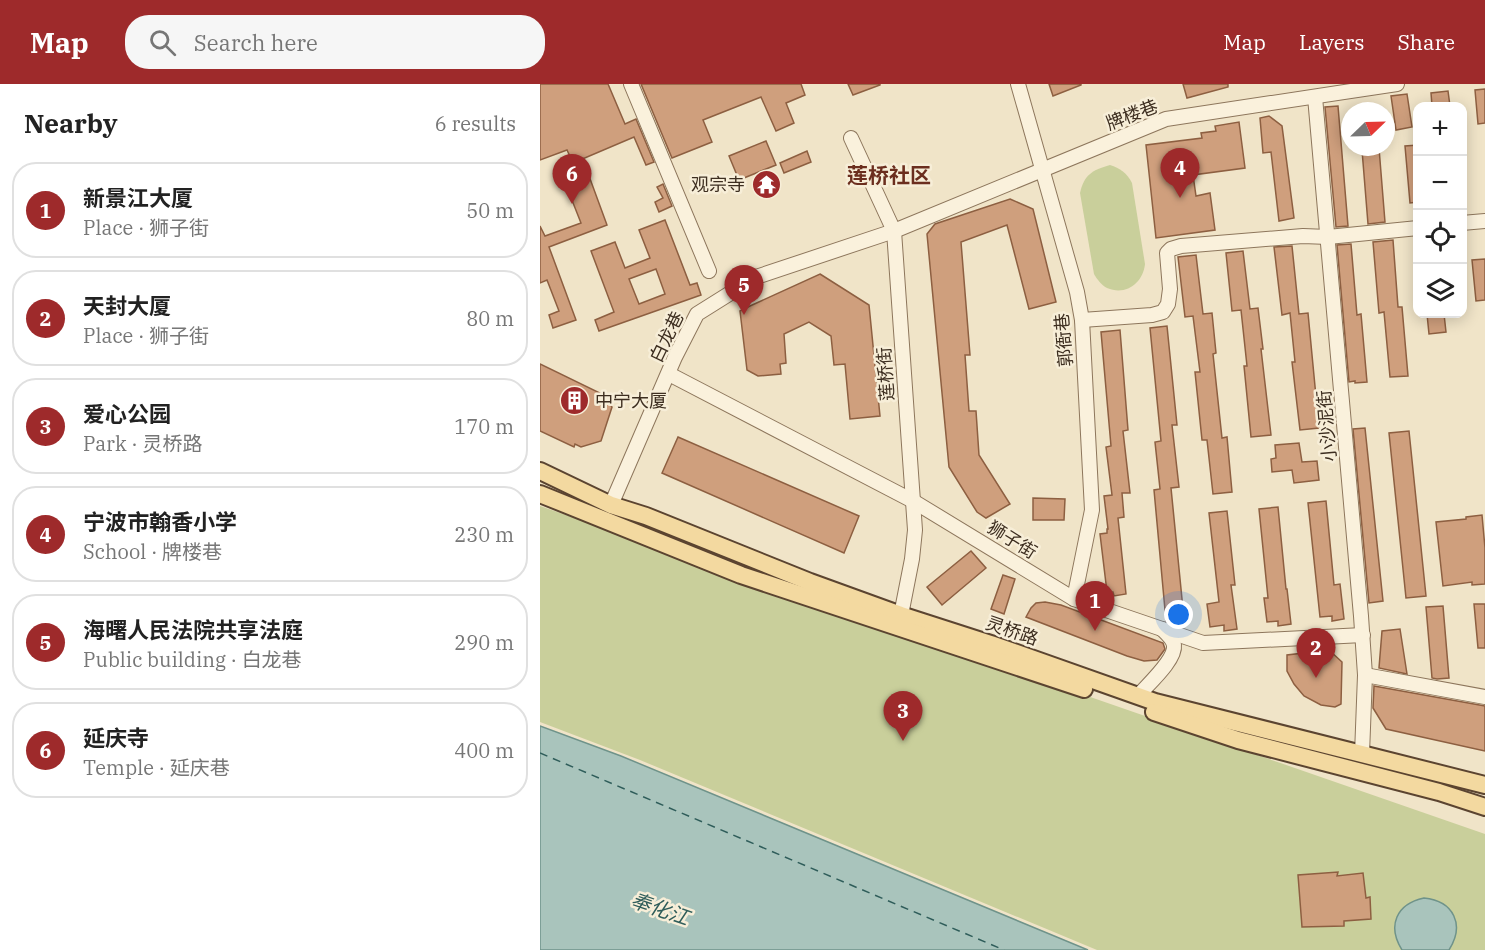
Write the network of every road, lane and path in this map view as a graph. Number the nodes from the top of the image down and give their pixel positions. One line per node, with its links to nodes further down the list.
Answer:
1 (631, 84): 12 (street)
2 (1018, 84): 6 (street, 郭衙巷)
3 (1397, 84): 4 (street, 牌楼巷)
4 (1315, 97): 6 (street, 牌楼巷); 11 (street, 小沙泥街)
5 (851, 138): 10 (street, 莲桥街)
6 (1043, 170): 10 (street, 牌楼巷); 13 (street, 郭衙巷)
7 (1485, 221): 8 (street)
8 (1467, 223)
9 (1413, 228): 11 (street)
10 (894, 231): 14 (street, 白龙巷); 17 (street, 莲桥街)
11 (1328, 237): 13 (street); 22 (street, 小沙泥街)
12 (709, 271)
13 (1082, 320): 19 (street, 郭衙巷)
14 (669, 374): 17 (street, 狮子街); 18 (street, 白龙巷)
15 (540, 471): 18 (main road, 灵桥路)
16 (540, 494): 28 (main road, 灵桥路)
17 (913, 501): 19 (street, 狮子街); 20 (street, 莲桥街)
18 (611, 505): 20 (main road, 灵桥路)
19 (1074, 599): 21 (street, 狮子街)
20 (901, 615): 24 (main road, 灵桥路)
21 (1162, 629): 22 (street, 狮子街); 24 (street)
22 (1363, 635): 23 (street, 小沙泥街)
23 (1365, 675): 25 (street); 26 (street, 小沙泥街)
24 (1138, 696): 26 (main road, 灵桥路)
25 (1485, 697)
26 (1362, 754): 27 (main road, 灵桥路)
27 (1485, 785)
28 (1485, 807)

